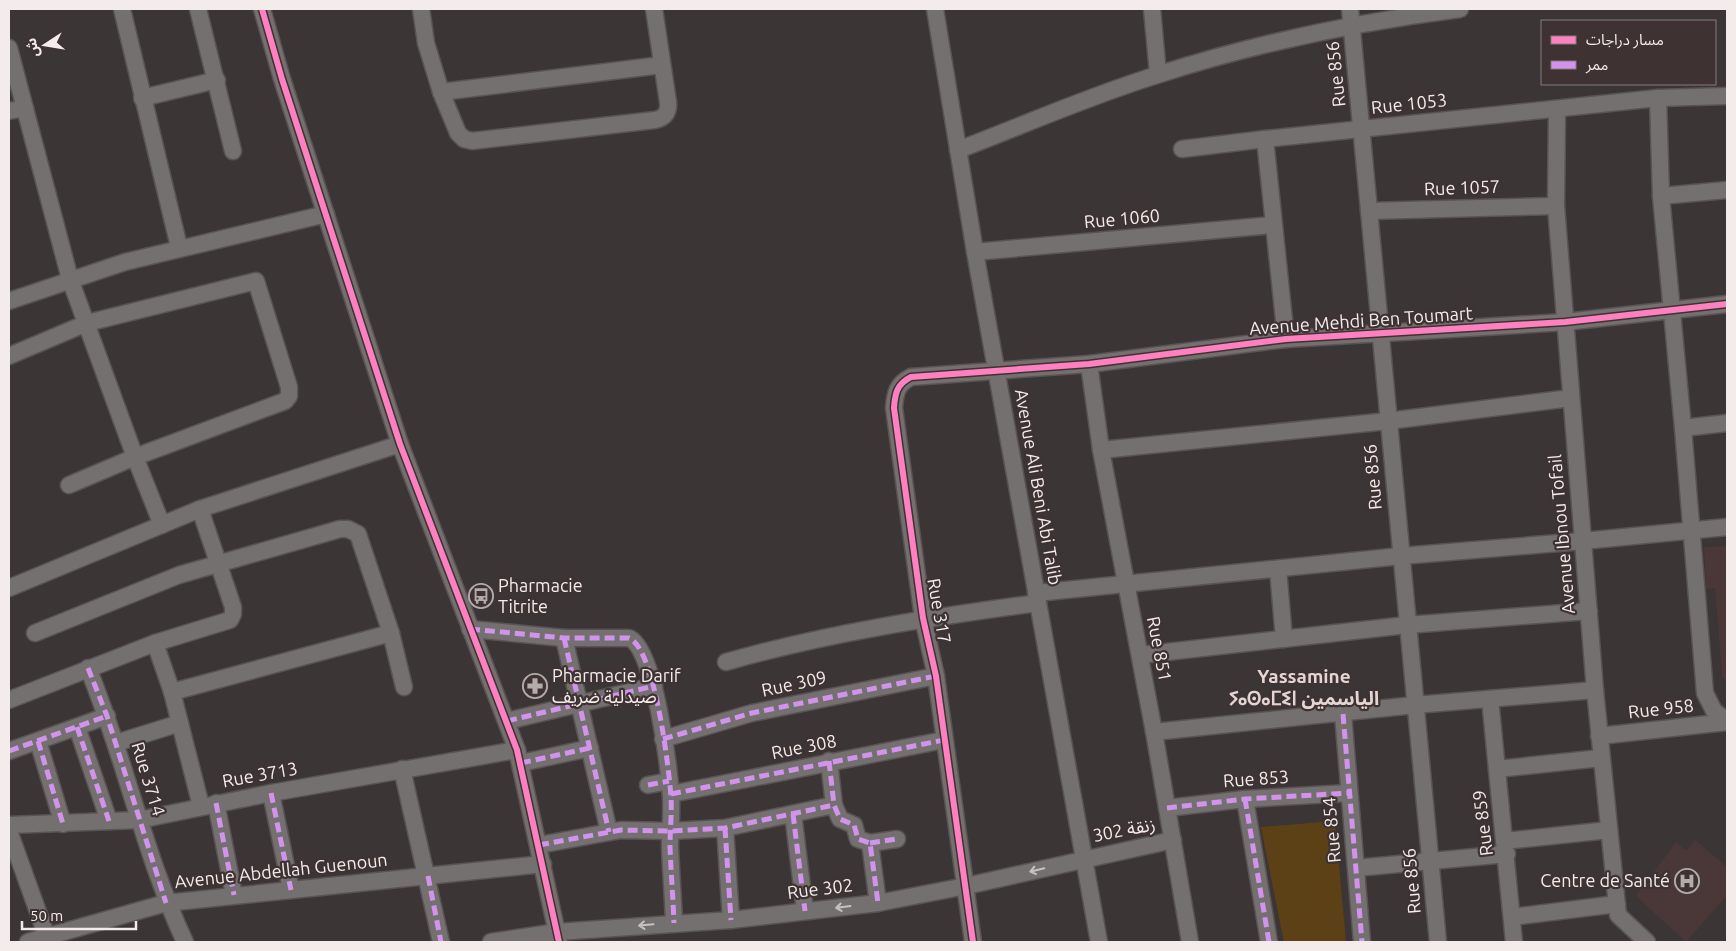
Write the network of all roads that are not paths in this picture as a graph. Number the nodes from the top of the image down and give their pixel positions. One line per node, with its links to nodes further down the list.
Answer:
1 (122, 9): 18 (street)
2 (198, 9): 15 (street)
3 (262, 9): 31 (street)
4 (421, 9): 16 (street)
5 (654, 9): 13 (street)
6 (935, 9): 25 (street, Avenue Ali Beni Abi Talib)
7 (1152, 9): 14 (street)
8 (1350, 9): 11 (street, Rue 856)
9 (1460, 9): 10 (street)
10 (1436, 10): 11 (street)
11 (1352, 25): 14 (street); 22 (street, Rue 856)
12 (9, 48): 20 (street)
13 (662, 65): 16 (street); 16 (street)
14 (1158, 74): 25 (street)
15 (217, 80): 18 (street); 26 (street)
16 (441, 92)
17 (1727, 96): 19 (street, Rue 1053)
18 (142, 98): 33 (street)
19 (1658, 98): 21 (street, Rue 1053); 28 (street)
20 (17, 109): 35 (street)
21 (1557, 110): 22 (street, Rue 1053); 29 (street, Avenue Ibnou Tofail)
22 (1362, 129): 23 (street, Rue 1053); 30 (street, Rue 856)
23 (1265, 138): 24 (street, Rue 1053); 32 (street)
24 (1182, 149)
25 (958, 150): 34 (street, Avenue Ali Beni Abi Talib)
26 (233, 151)
27 (1727, 190): 28 (street)
28 (1661, 196): 38 (street)
29 (1556, 206): 30 (street, Rue 1057); 39 (street, Avenue Ibnou Tofail)
30 (1370, 211): 41 (street, Rue 856)
31 (326, 214): 33 (street); 50 (street)
32 (1273, 225): 34 (street, Rue 1060); 42 (street)
33 (180, 247): 35 (street)
34 (975, 252): 45 (street, Avenue Ali Beni Abi Talib)
35 (70, 279): 36 (street); 40 (street)
36 (9, 302)
37 (1727, 304): 38 (street, Avenue Mehdi Ben Toumart)
38 (1672, 310): 39 (street, Avenue Mehdi Ben Toumart); 49 (street)
39 (1565, 322): 41 (street, Avenue Mehdi Ben Toumart); 46 (street, Avenue Ibnou Tofail)
40 (87, 323): 43 (street); 52 (street); 52 (street)
41 (1381, 333): 42 (street, Avenue Mehdi Ben Toumart); 47 (street, Rue 856)
42 (1286, 339): 44 (street, Avenue Mehdi Ben Toumart)
43 (9, 356)
44 (1088, 364): 45 (street, Avenue Mehdi Ben Toumart); 51 (street, Rue 851)
45 (997, 372): 64 (street, Avenue Ali Beni Abi Talib); 66 (street, Rue 317)
46 (1571, 398): 47 (street); 58 (street, Avenue Ibnou Tofail)
47 (1388, 421): 51 (street); 59 (street, Rue 856)
48 (1727, 423): 49 (street)
49 (1683, 428): 57 (street)
50 (400, 444): 54 (street); 68 (street)
51 (1102, 450): 62 (street, Rue 851)
52 (135, 456): 53 (street); 55 (street)
53 (69, 485)
54 (200, 508): 55 (street); 60 (street)
55 (162, 525): 63 (street)
56 (1727, 527): 57 (street)
57 (1691, 530): 58 (street); 89 (street)
58 (1583, 541): 59 (street); 65 (street, Avenue Ibnou Tofail)
59 (1401, 556): 61 (street); 67 (street, Rue 856)
60 (219, 562): 69 (street); 70 (street); 73 (street)
61 (1278, 569): 62 (street); 72 (street)
62 (1126, 583): 64 (street); 74 (street, Rue 851)
63 (9, 588)
64 (1037, 598): 66 (street); 128 (street, Avenue Ali Beni Abi Talib)
65 (1589, 610): 67 (street); 80 (street, Avenue Ibnou Tofail)
66 (924, 618): 75 (street); 77 (street, Rue 317)
67 (1407, 625): 72 (street); 85 (street, Rue 856)
68 (470, 629): 71 (street); 88 (street)
69 (35, 632)
70 (391, 633): 79 (street); 81 (street)
71 (564, 638): 78 (street); 84 (street)
72 (1284, 639): 74 (street)
73 (155, 643): 76 (street); 81 (street)
74 (1140, 655): 92 (street, Rue 851)
75 (726, 662)
76 (88, 668): 83 (street); 87 (street, Rue 3714)
77 (936, 676): 94 (street, Rue 309); 95 (street, Rue 317)
78 (654, 686): 84 (street); 94 (street)
79 (404, 687)
80 (1595, 690): 82 (street); 93 (street, Avenue Ibnou Tofail)
81 (172, 692): 90 (street)
82 (1490, 699): 85 (street); 103 (street, Rue 859)
83 (9, 700)
84 (580, 704): 88 (street); 98 (street)
85 (1415, 705): 86 (street); 129 (street, Rue 856)
86 (1343, 714): 92 (street); 108 (street, Rue 854)
87 (107, 716): 91 (street); 97 (street, Rue 3714)
88 (507, 721): 100 (street)
89 (1727, 722): 93 (street, Rue 958)
90 (180, 723): 97 (street); 110 (street)
91 (77, 727): 96 (street); 115 (street)
92 (1154, 732): 112 (street, Rue 851)
93 (1599, 736): 101 (street, Avenue Ibnou Tofail)
94 (663, 739): 106 (street)
95 (944, 740): 102 (street, Rue 308); 133 (street, Rue 317)
96 (38, 741): 99 (street); 116 (street)
97 (116, 743): 114 (street, Rue 3714)
98 (590, 748): 100 (street, Rue 3713); 122 (street)
99 (9, 751)
100 (519, 756): 104 (street, Rue 3713); 126 (street)
101 (1601, 758): 103 (street); 119 (street, Avenue Ibnou Tofail)
102 (829, 762): 106 (street, Rue 308); 111 (street)
103 (1497, 768): 127 (street, Rue 859)
104 (402, 769): 107 (street, Rue 3713); 132 (street)
105 (648, 785): 106 (street, Rue 308)
106 (670, 787): 121 (street)
107 (271, 793): 110 (street, Rue 3713); 134 (street)
108 (1348, 793): 109 (street, Rue 853); 131 (street, Rue 854)
109 (1245, 799): 112 (street, Rue 853); 152 (street)
110 (208, 804): 114 (street, Rue 3713); 135 (street)
111 (834, 805): 113 (street); 125 (street)
112 (1167, 808): 124 (street, Rue 851)
113 (793, 814): 118 (street); 139 (street)
114 (139, 820): 115 (street, Rue 3713); 136 (street, Rue 3714)
115 (109, 822): 116 (street, Rue 3713)
116 (63, 824): 117 (street, Rue 3713)
117 (9, 825)
118 (725, 828): 121 (street); 141 (street)
119 (1609, 830): 127 (street); 138 (street, Avenue Ibnou Tofail)
120 (9, 831): 143 (street)
121 (672, 831): 122 (street); 142 (street)
122 (609, 832): 126 (street)
123 (897, 839): 125 (street)
124 (1173, 840): 128 (street, زنقة 302); 151 (street, Rue 851)
125 (870, 843): 137 (street)
126 (539, 845): 130 (street)
127 (1506, 848): 129 (street); 140 (street, Rue 859)
128 (1084, 858): 133 (street, Rue 302, one-way to 133); 150 (street, Avenue Ali Beni Abi Talib)
129 (1430, 862): 131 (street); 154 (street, Rue 856)
130 (543, 864): 132 (street, Avenue Abdellah Guenoun); 144 (street)
131 (1356, 868): 153 (street, Rue 854)
132 (428, 876): 134 (street, Avenue Abdellah Guenoun); 147 (street)
133 (966, 886): 137 (street, Rue 302); 149 (street, Rue 317)
134 (291, 890): 135 (street, Avenue Abdellah Guenoun)
135 (234, 895): 136 (street, Avenue Abdellah Guenoun)
136 (166, 903): 143 (street, Avenue Abdellah Guenoun); 146 (street, Rue 3714)
137 (878, 903): 139 (street, Rue 302, one-way to 139)
138 (1617, 904): 140 (street); 156 (street, Avenue Ibnou Tofail)
139 (805, 911): 141 (street, Rue 302)
140 (1512, 917): 155 (street, Rue 859)
141 (731, 920): 142 (street, Rue 302)
142 (674, 923): 144 (street, Rue 302, one-way to 144)
143 (47, 937): 145 (street, Avenue Abdellah Guenoun)
144 (558, 937): 148 (street, Rue 302)
145 (28, 942)
146 (185, 942)
147 (441, 942)
148 (491, 942)
149 (973, 942)
150 (1099, 942)
151 (1190, 942)
152 (1268, 942)
153 (1362, 942)
154 (1438, 942)
155 (1514, 942)
156 (1647, 942)

